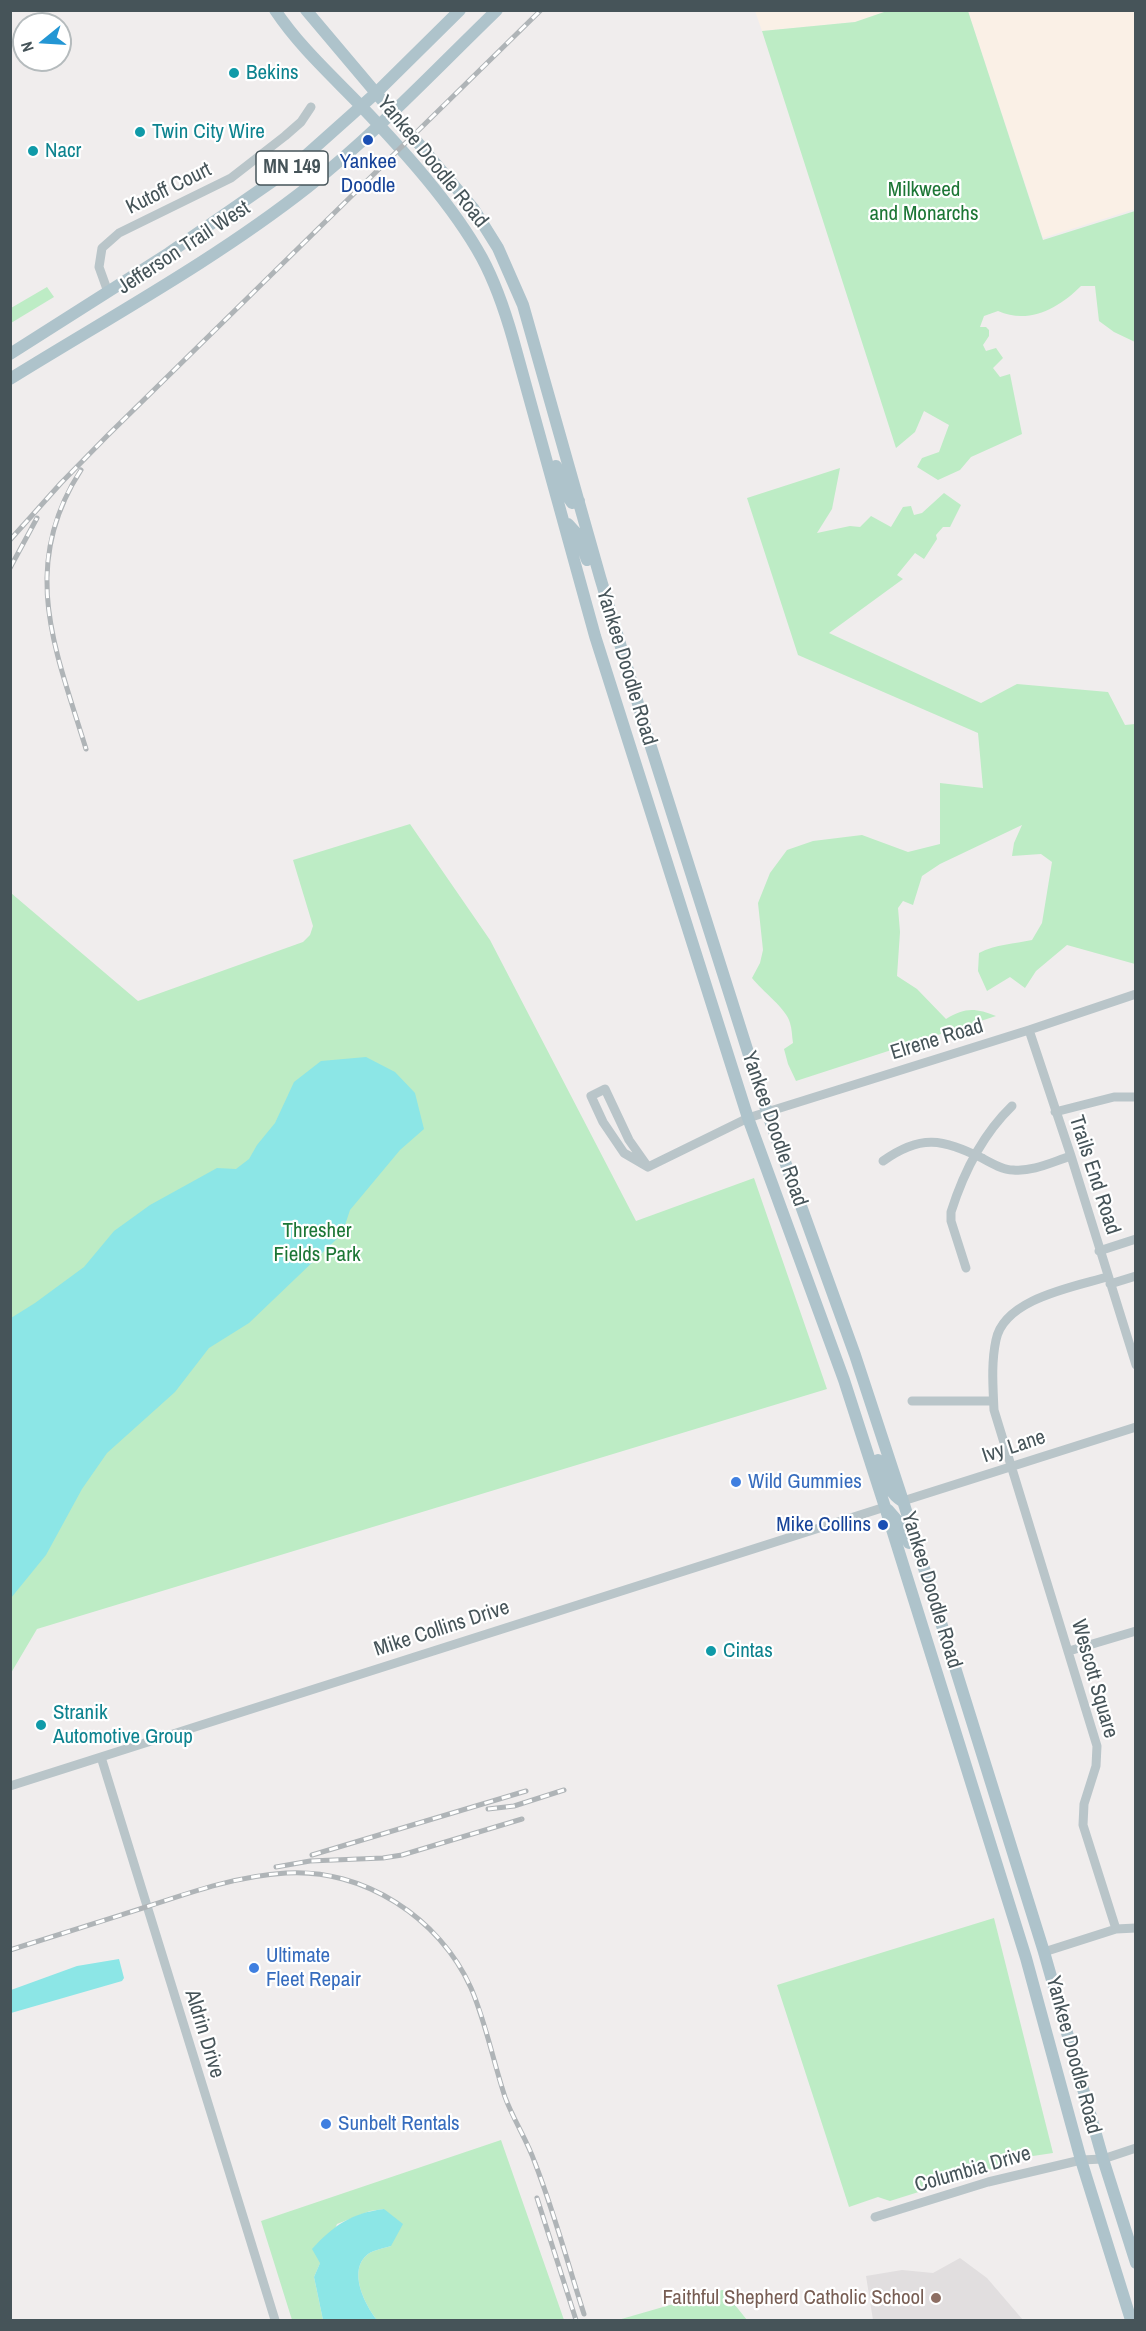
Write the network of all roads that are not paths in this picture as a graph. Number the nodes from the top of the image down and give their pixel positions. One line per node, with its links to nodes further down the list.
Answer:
1 (275, 10): 6 (main road, Yankee Doodle Road)
2 (306, 10): 5 (main road, Yankee Doodle Road)
3 (460, 10): 5 (main road, Jefferson Trail West / MN 149)
4 (496, 10): 8 (main road, Jefferson Trail West / MN 149)
5 (376, 93): 6 (main road, Jefferson Trail West / MN 149); 8 (main road, Yankee Doodle Road)
6 (360, 106): 9 (main road, Yankee Doodle Road); 10 (main road, Jefferson Trail West / MN 149)
7 (310, 107): 10 (street, Kutoff Court)
8 (393, 112): 9 (main road, Jefferson Trail West / MN 149); 15 (main road, Yankee Doodle Road)
9 (377, 126): 11 (main road, Jefferson Trail West / MN 149); 12 (main road, Yankee Doodle Road)
10 (108, 292): 11 (main road); 13 (main road, Jefferson Trail West / MN 149)
11 (99, 324): 14 (main road, Jefferson Trail West / MN 149)
12 (513, 339): 15 (main road); 16 (main road, Yankee Doodle Road)
13 (10, 354)
14 (10, 379)
15 (579, 501): 17 (main road, Yankee Doodle Road)
16 (564, 524): 17 (main road); 24 (main road, Yankee Doodle Road)
17 (632, 682): 22 (main road, Yankee Doodle Road)
18 (1136, 994): 19 (street, Elrene Road)
19 (1029, 1030): 22 (street, Elrene Road); 23 (street, Trails End Road)
20 (1136, 1097): 23 (street)
21 (1012, 1106): 25 (street)
22 (766, 1112): 24 (street, Elrene Road); 40 (main road, Yankee Doodle Road)
23 (1055, 1112): 26 (street, Trails End Road)
24 (748, 1118): 28 (street, Elrene Road); 35 (main road, Yankee Doodle Road)
25 (975, 1155): 26 (street); 27 (street); 31 (street)
26 (1071, 1156): 30 (street, Trails End Road)
27 (883, 1161)
28 (648, 1167): 28 (street)
29 (1136, 1239): 30 (street)
30 (1099, 1251): 33 (street, Trails End Road)
31 (966, 1268)
32 (1136, 1275): 33 (street, Wescott Square)
33 (1109, 1280): 34 (street, Trails End Road); 37 (street, Wescott Square)
34 (1136, 1365)
35 (844, 1380): 40 (main road); 41 (main road, Yankee Doodle Road)
36 (912, 1401): 37 (street)
37 (993, 1401): 39 (street, Wescott Square)
38 (1136, 1427): 39 (street, Ivy Lane)
39 (1011, 1467): 40 (street, Ivy Lane); 43 (street, Wescott Square)
40 (903, 1501): 44 (main road, Yankee Doodle Road)
41 (885, 1507): 44 (main road); 45 (street, Mike Collins Drive); 52 (main road, Yankee Doodle Road)
42 (1136, 1631): 43 (street)
43 (1069, 1651): 48 (street, Wescott Square)
44 (956, 1672): 49 (main road, Yankee Doodle Road)
45 (101, 1757): 46 (street, Mike Collins Drive); 55 (street, Aldrin Drive)
46 (10, 1786)
47 (1136, 1928): 48 (street)
48 (1116, 1929): 49 (street)
49 (1044, 1952): 51 (main road, Yankee Doodle Road)
50 (1136, 2148): 51 (street, Columbia Drive)
51 (1103, 2159): 52 (street, Columbia Drive); 54 (main road, Yankee Doodle Road)
52 (1082, 2160): 53 (street, Columbia Drive); 56 (main road, Yankee Doodle Road)
53 (875, 2217)
54 (1136, 2263)
55 (275, 2320)
56 (1131, 2320)

